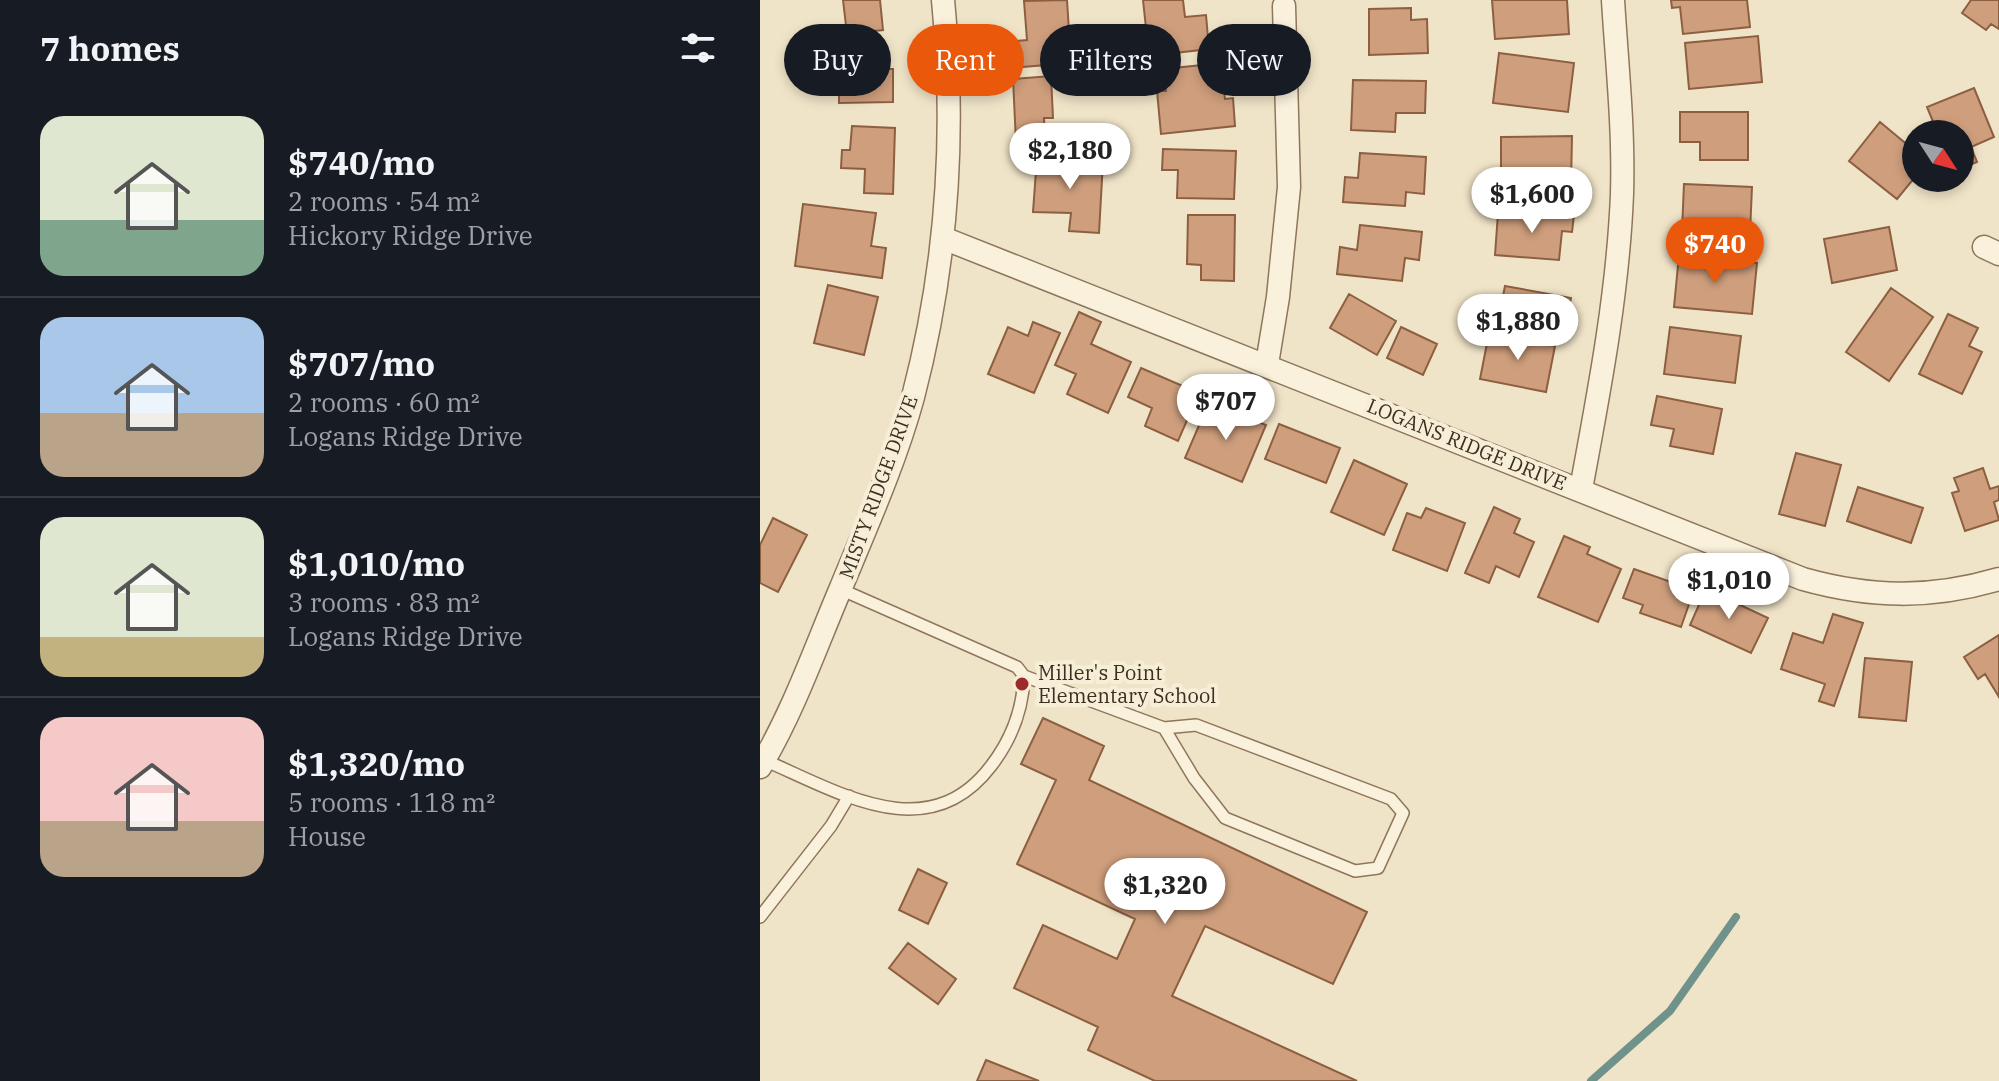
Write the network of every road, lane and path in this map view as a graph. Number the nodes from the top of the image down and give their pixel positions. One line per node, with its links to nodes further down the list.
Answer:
1 (943, 0): 4 (street, MISTY RIDGE DRIVE)
2 (1613, 0): 6 (street)
3 (1284, 6): 5 (street)
4 (943, 238): 5 (street, LOGANS RIDGE DRIVE); 8 (street, MISTY RIDGE DRIVE)
5 (1267, 364): 6 (street, LOGANS RIDGE DRIVE)
6 (1581, 489): 7 (street, LOGANS RIDGE DRIVE)
7 (1999, 579)
8 (840, 589): 9 (lane); 11 (street, MISTY RIDGE DRIVE)
9 (1024, 676): 10 (lane); 12 (lane)
10 (1164, 728): 10 (lane)
11 (762, 764): 12 (lane)
12 (849, 796): 13 (lane)
13 (760, 917)

